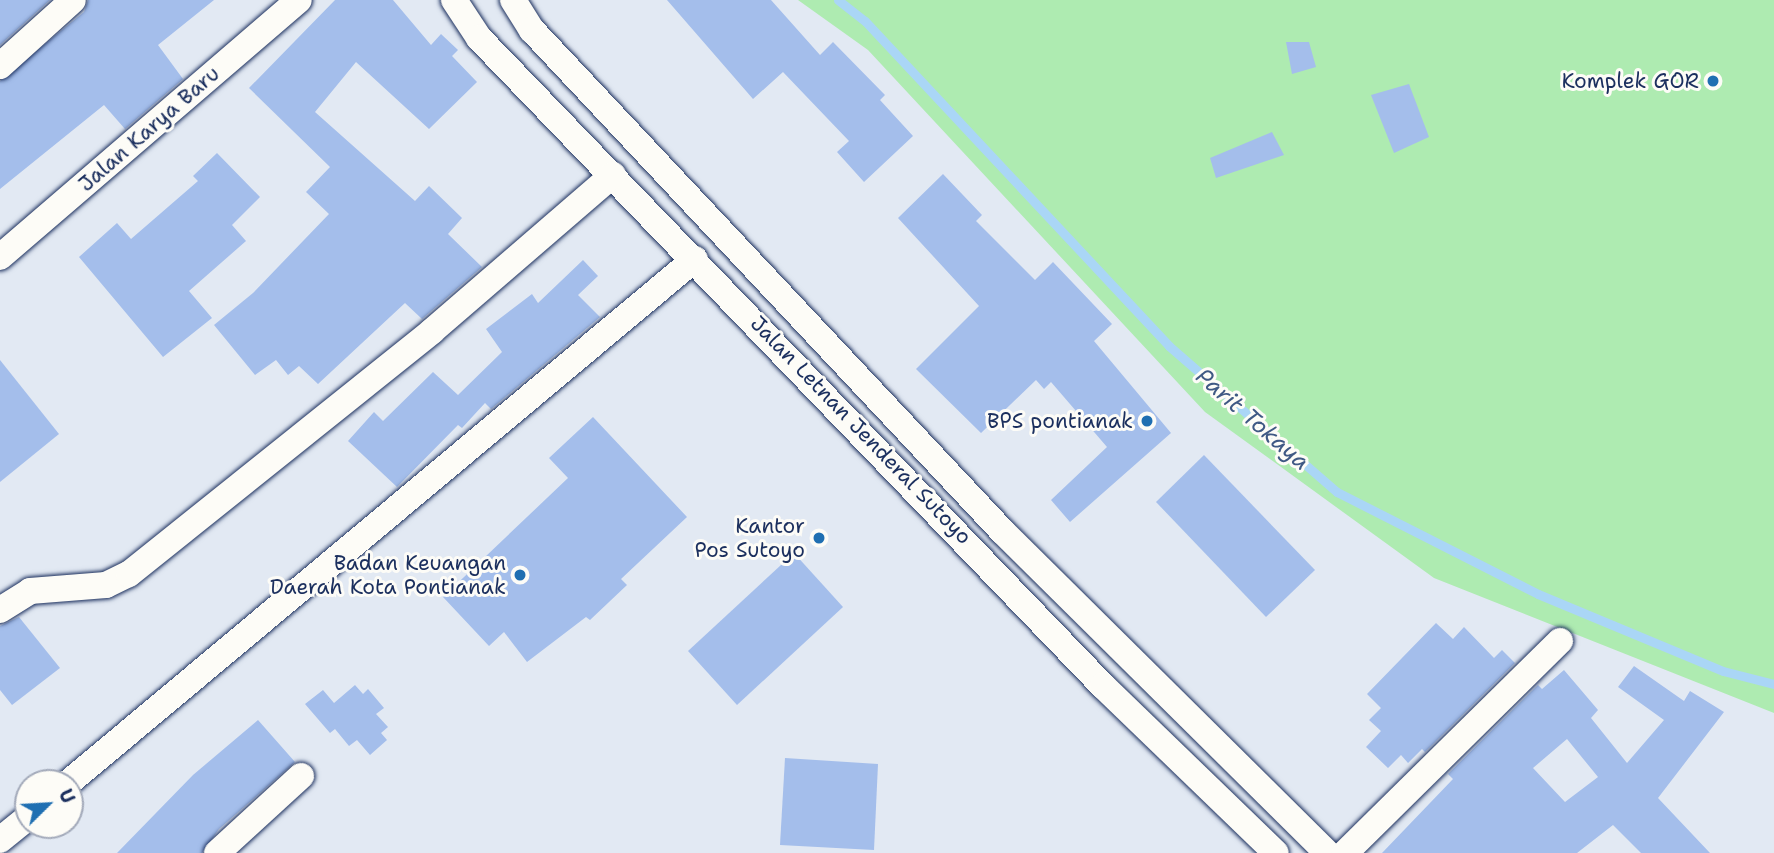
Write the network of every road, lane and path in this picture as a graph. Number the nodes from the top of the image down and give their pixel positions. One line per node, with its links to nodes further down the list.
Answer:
1 (74, 0): 5 (street)
2 (299, 0): 7 (street, Jalan Karya Baru)
3 (454, 0): 6 (street, Jalan Letnan Jenderal Sutoyo)
4 (513, 0): 9 (street, Jalan Letnan Jenderal Sutoyo)
5 (0, 66)
6 (613, 174): 8 (street, Jalan Letnan Jenderal Sutoyo); 11 (street)
7 (0, 257)
8 (695, 259): 10 (street, Jalan Letnan Jenderal Sutoyo); 13 (street)
9 (1003, 532): 10 (street); 19 (street, Jalan Letnan Jenderal Sutoyo)
10 (982, 555): 18 (street, Jalan Letnan Jenderal Sutoyo)
11 (0, 610)
12 (1560, 641): 20 (street)
13 (84, 770)
14 (301, 776): 17 (street)
15 (14, 828): 16 (street)
16 (0, 840)
17 (217, 853)
18 (1276, 853)
19 (1327, 853)
20 (1345, 853)

